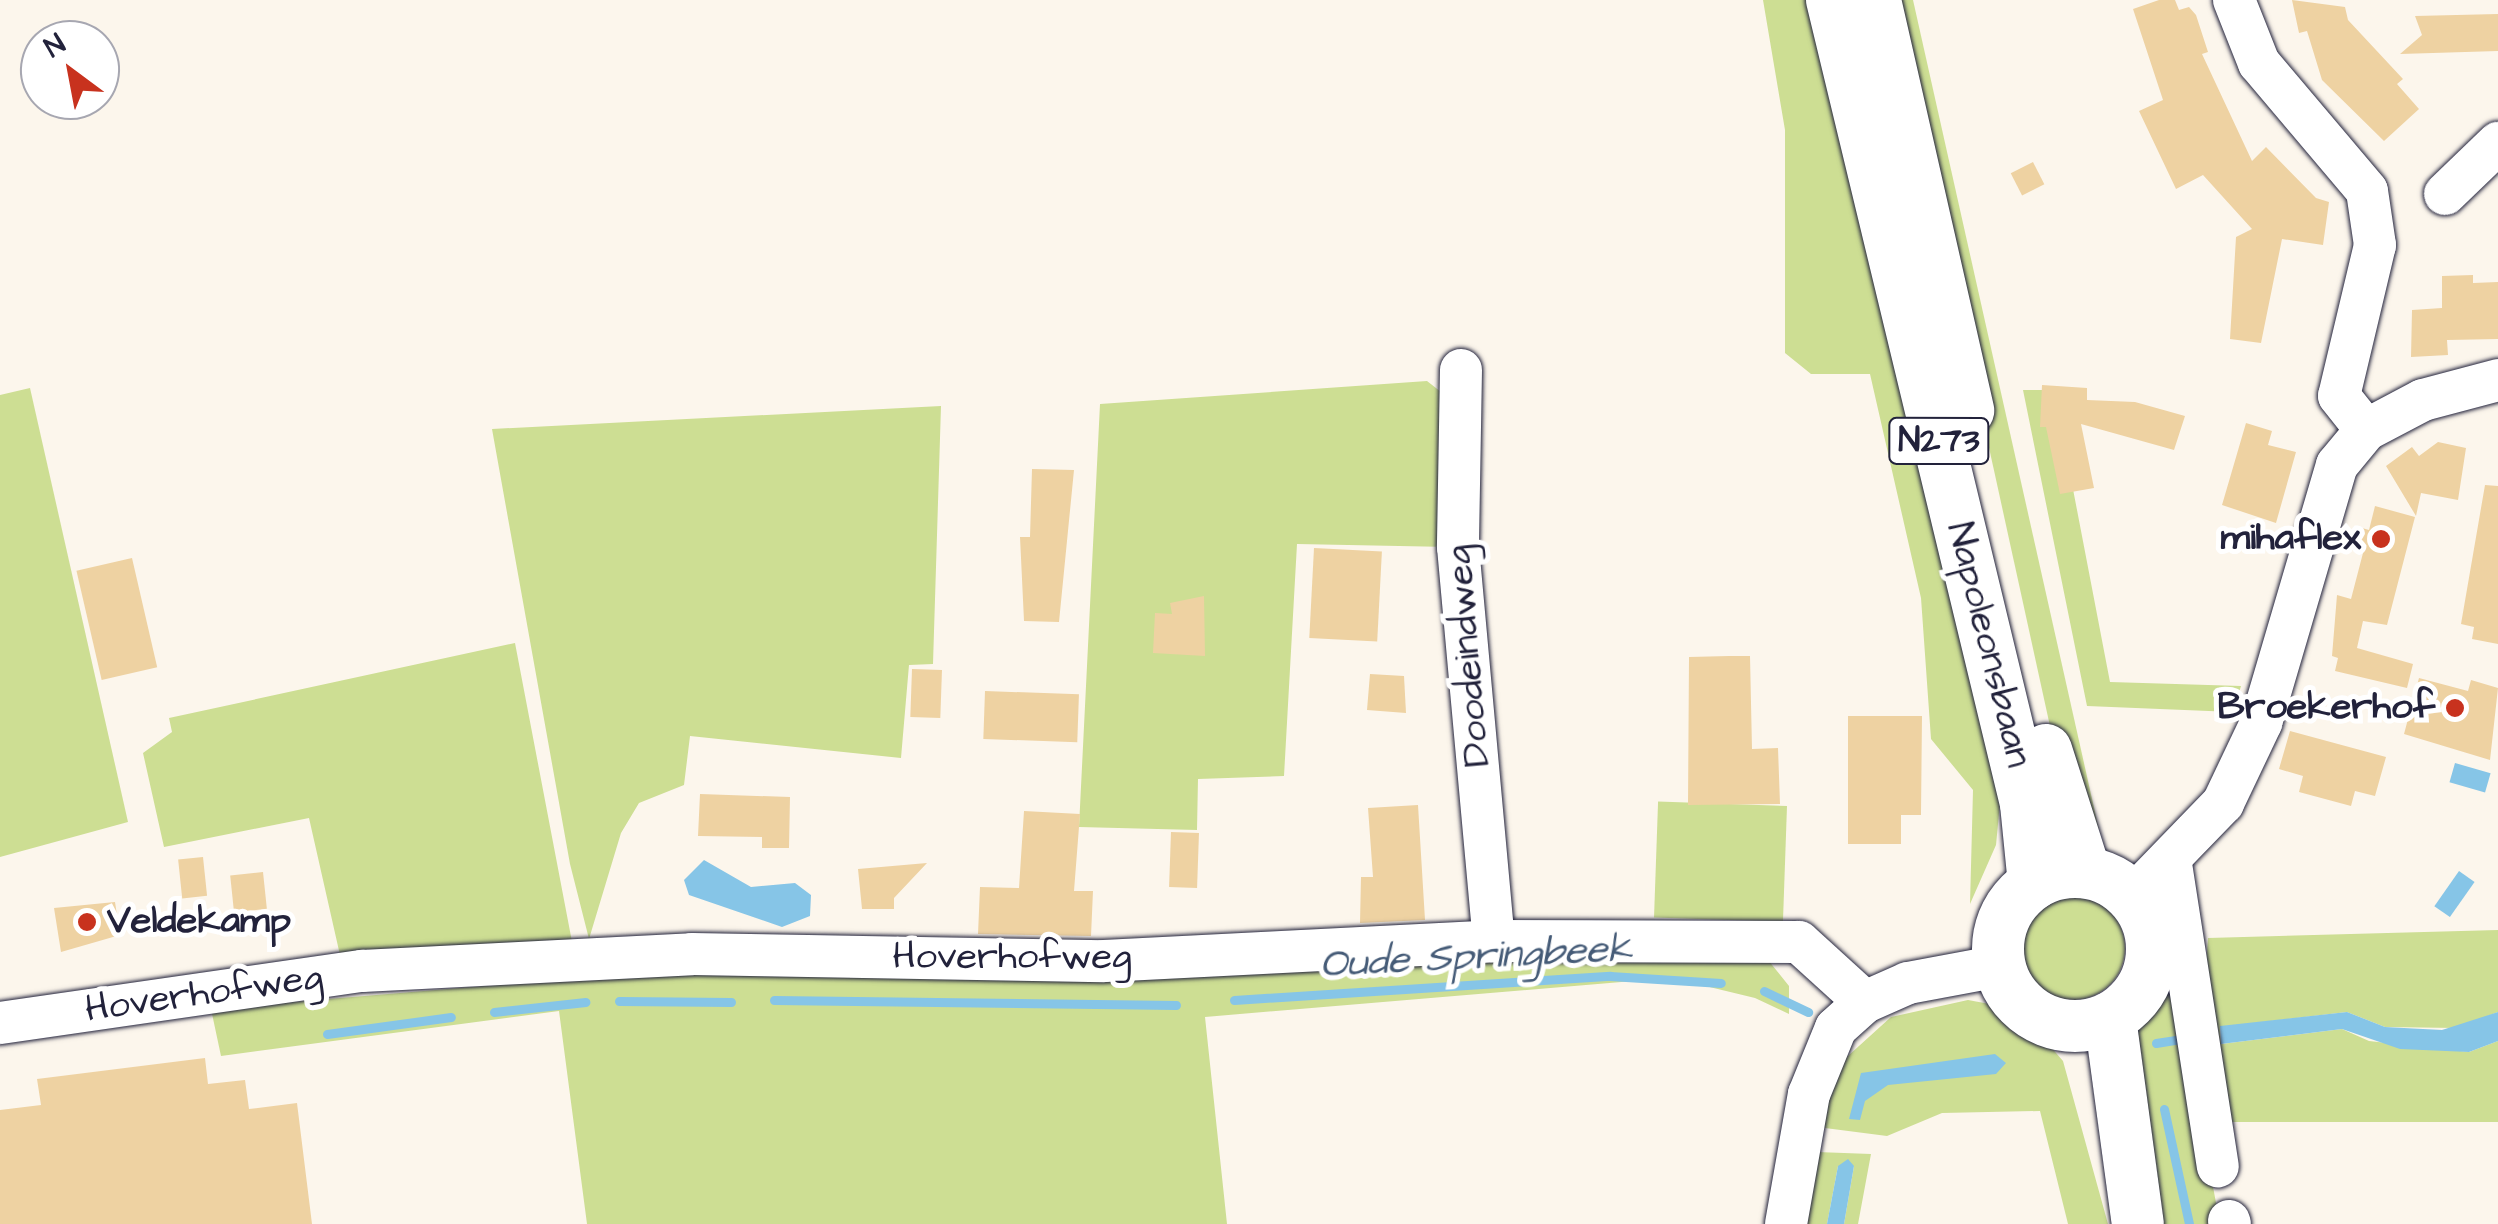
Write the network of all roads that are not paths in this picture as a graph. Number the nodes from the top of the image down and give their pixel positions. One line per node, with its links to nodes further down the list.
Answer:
1 (1832, 0): 11 (main road, Napoleonsbaan / N273)
2 (1874, 0): 10 (main road, Napoleonsbaan / N273)
3 (2234, 0): 8 (street)
4 (2498, 143): 5 (street)
5 (2445, 194)
6 (1461, 370): 13 (street, Doodeindweg)
7 (2498, 380): 8 (street)
8 (2366, 430): 9 (street)
9 (2171, 864): 12 (street); 18 (street)
10 (2085, 872): 11 (main road); 12 (main road)
11 (2034, 884): 14 (main road)
12 (2132, 897): 16 (main road)
13 (1494, 941): 15 (street, Hoverhofweg); 17 (street, Hoverhofweg)
14 (1999, 966): 15 (street); 16 (main road)
15 (1864, 1002): 19 (street)
16 (2088, 1022): 20 (main road); 21 (main road)
17 (0, 1023)
18 (2218, 1166)
19 (1786, 1224)
20 (2120, 1224)
21 (2138, 1224)

